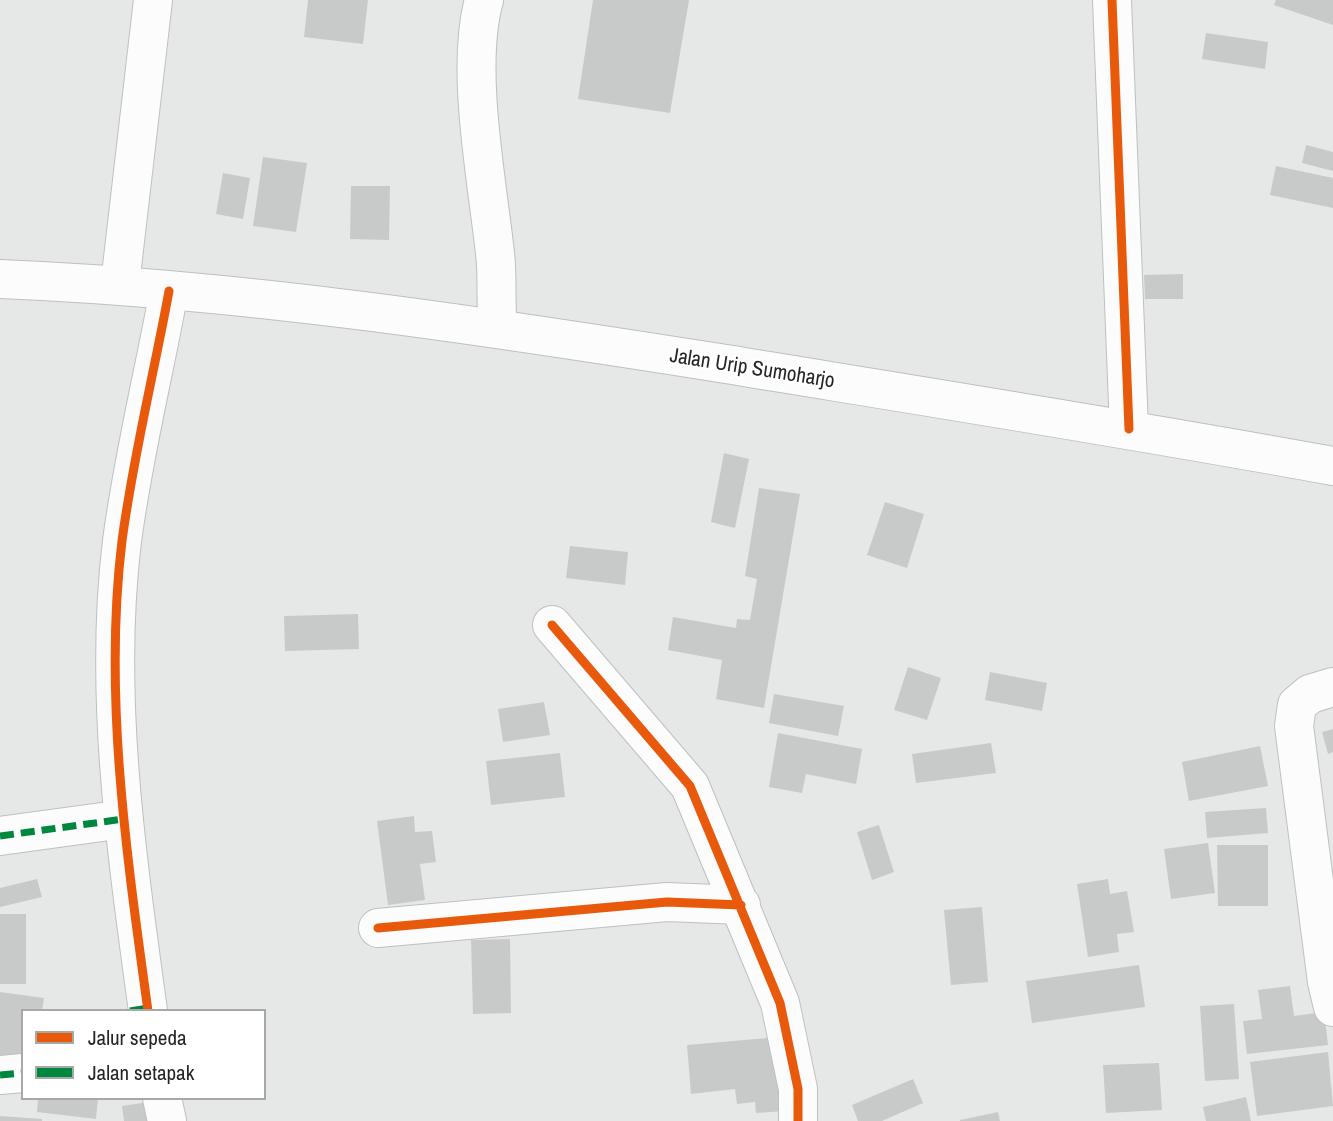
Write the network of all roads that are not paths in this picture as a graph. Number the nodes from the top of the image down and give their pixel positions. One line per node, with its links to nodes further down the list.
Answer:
1 (153, 0): 5 (street)
2 (484, 0): 7 (street)
3 (1112, 0): 8 (street)
4 (0, 279): 5 (street, Jalan Urip Sumoharjo)
5 (120, 284): 6 (street, Jalan Urip Sumoharjo)
6 (169, 290): 7 (street, Jalan Urip Sumoharjo); 12 (street)
7 (498, 328): 8 (street, Jalan Urip Sumoharjo)
8 (1129, 429): 9 (street, Jalan Urip Sumoharjo)
9 (1333, 466)
10 (552, 625): 14 (street)
11 (1333, 687): 16 (street)
12 (124, 819): 13 (street); 17 (street)
13 (0, 836)
14 (729, 904): 15 (street); 22 (street)
15 (378, 929)
16 (1333, 1007)
17 (142, 1009)
18 (21, 1073): 19 (street)
19 (0, 1074)
20 (162, 1100): 21 (street)
21 (167, 1121)
22 (798, 1121)

